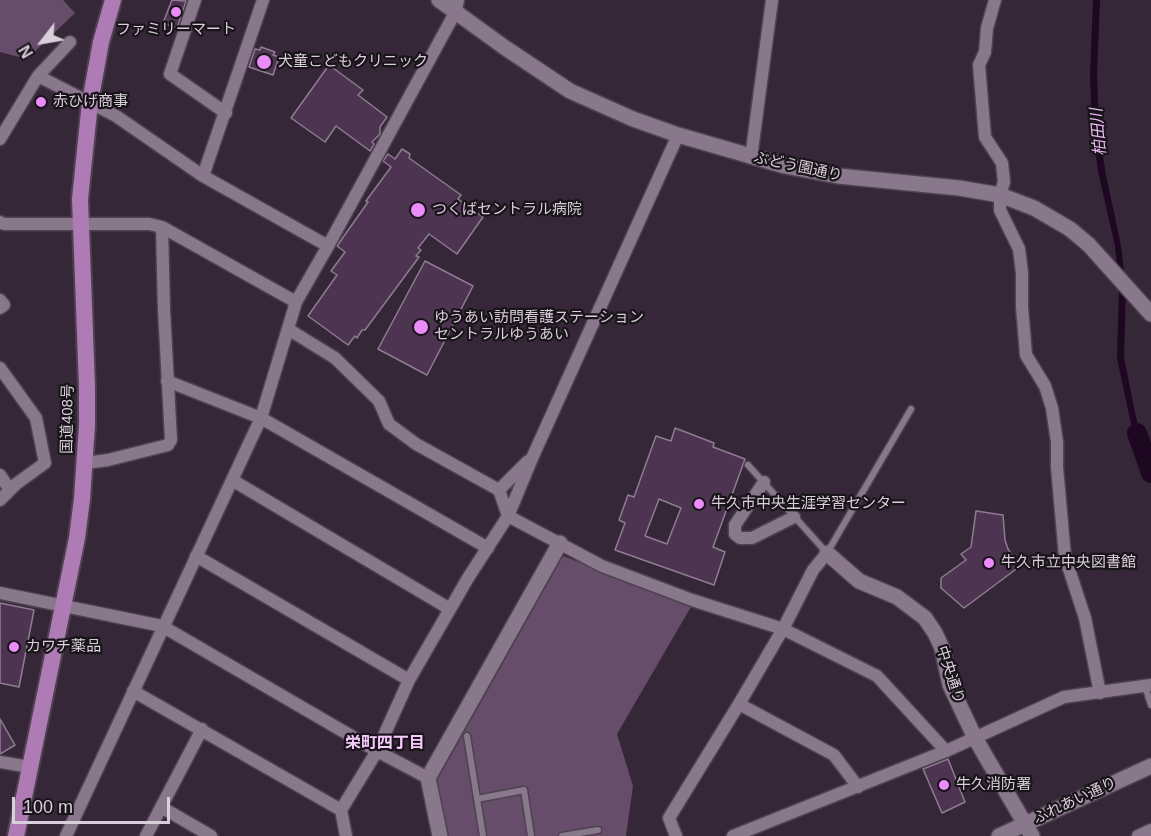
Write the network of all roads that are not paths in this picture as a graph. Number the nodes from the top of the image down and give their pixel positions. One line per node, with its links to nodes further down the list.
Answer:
1 (113, 0): 10 (highway, 国道408号)
2 (195, 0): 11 (street)
3 (263, 0): 11 (street)
4 (439, 0): 7 (street, ぶどう園通り)
5 (772, 0): 14 (street)
6 (995, 0): 16 (street)
7 (457, 6): 12 (street, ぶどう園通り); 20 (street)
8 (70, 42): 9 (street)
9 (38, 76): 10 (street); 13 (street)
10 (90, 102): 15 (street); 18 (highway, 国道408号)
11 (226, 113): 15 (street)
12 (678, 135): 14 (street, ぶどう園通り); 30 (street)
13 (0, 139)
14 (751, 158): 16 (street, ぶどう園通り)
15 (203, 176): 20 (street)
16 (1000, 195): 24 (street, ぶどう園通り); 53 (street)
17 (0, 222): 18 (street)
18 (80, 224): 19 (street); 31 (highway, 国道408号)
19 (162, 227): 22 (street); 27 (street)
20 (328, 246): 22 (street)
21 (0, 300): 23 (street)
22 (296, 302): 25 (street)
23 (0, 308)
24 (1151, 314)
25 (288, 329): 29 (street); 37 (street)
26 (0, 368): 36 (street)
27 (167, 381): 29 (street); 31 (street)
28 (911, 410): 43 (lane)
29 (261, 418): 34 (street); 42 (street)
30 (533, 456): 37 (street); 39 (street)
31 (85, 463): 46 (highway, 国道408号)
32 (748, 465): 35 (lane)
33 (0, 475): 36 (street)
34 (232, 480): 44 (street); 47 (street)
35 (764, 482): 40 (lane); 40 (street)
36 (10, 490): 38 (street)
37 (499, 490): 39 (street)
38 (0, 500)
39 (508, 516): 41 (street); 42 (street)
40 (794, 517): 43 (lane)
41 (560, 543): 49 (street); 64 (street)
42 (488, 548): 47 (street)
43 (827, 553): 49 (street); 58 (street, 中央通り)
44 (196, 556): 48 (street); 50 (street)
45 (0, 593): 46 (street)
46 (63, 607): 48 (street); 63 (highway, 国道408号)
47 (450, 609): 50 (street)
48 (162, 626): 52 (street); 59 (street)
49 (783, 628): 54 (street); 60 (street)
50 (409, 680): 59 (street)
51 (1148, 686): 53 (street); 55 (lane)
52 (133, 691): 56 (street); 73 (street)
53 (1100, 693): 58 (street)
54 (739, 704): 65 (street); 81 (street)
55 (1151, 705)
56 (202, 729): 67 (street); 68 (street)
57 (467, 736): 66 (lane)
58 (975, 738): 60 (street); 70 (street, 中央通り)
59 (377, 751): 64 (street); 68 (street)
60 (946, 751): 65 (street)
61 (0, 762): 63 (street)
62 (1151, 766): 70 (street, ふれあい通り)
63 (30, 767): 72 (highway, 国道408号)
64 (428, 778): 77 (street)
65 (858, 787): 82 (street)
66 (477, 799): 78 (lane); 79 (lane)
67 (160, 807): 74 (street); 75 (street)
68 (341, 810): 76 (street)
69 (598, 830): 80 (lane)
70 (1029, 830): 83 (street, ふれあい通り)
71 (1151, 830): 84 (street)
72 (16, 836)
73 (66, 836)
74 (146, 836)
75 (211, 836)
76 (346, 836)
77 (440, 836)
78 (483, 836)
79 (531, 836)
80 (562, 836)
81 (676, 836)
82 (733, 836)
83 (999, 836)
84 (1138, 836)

